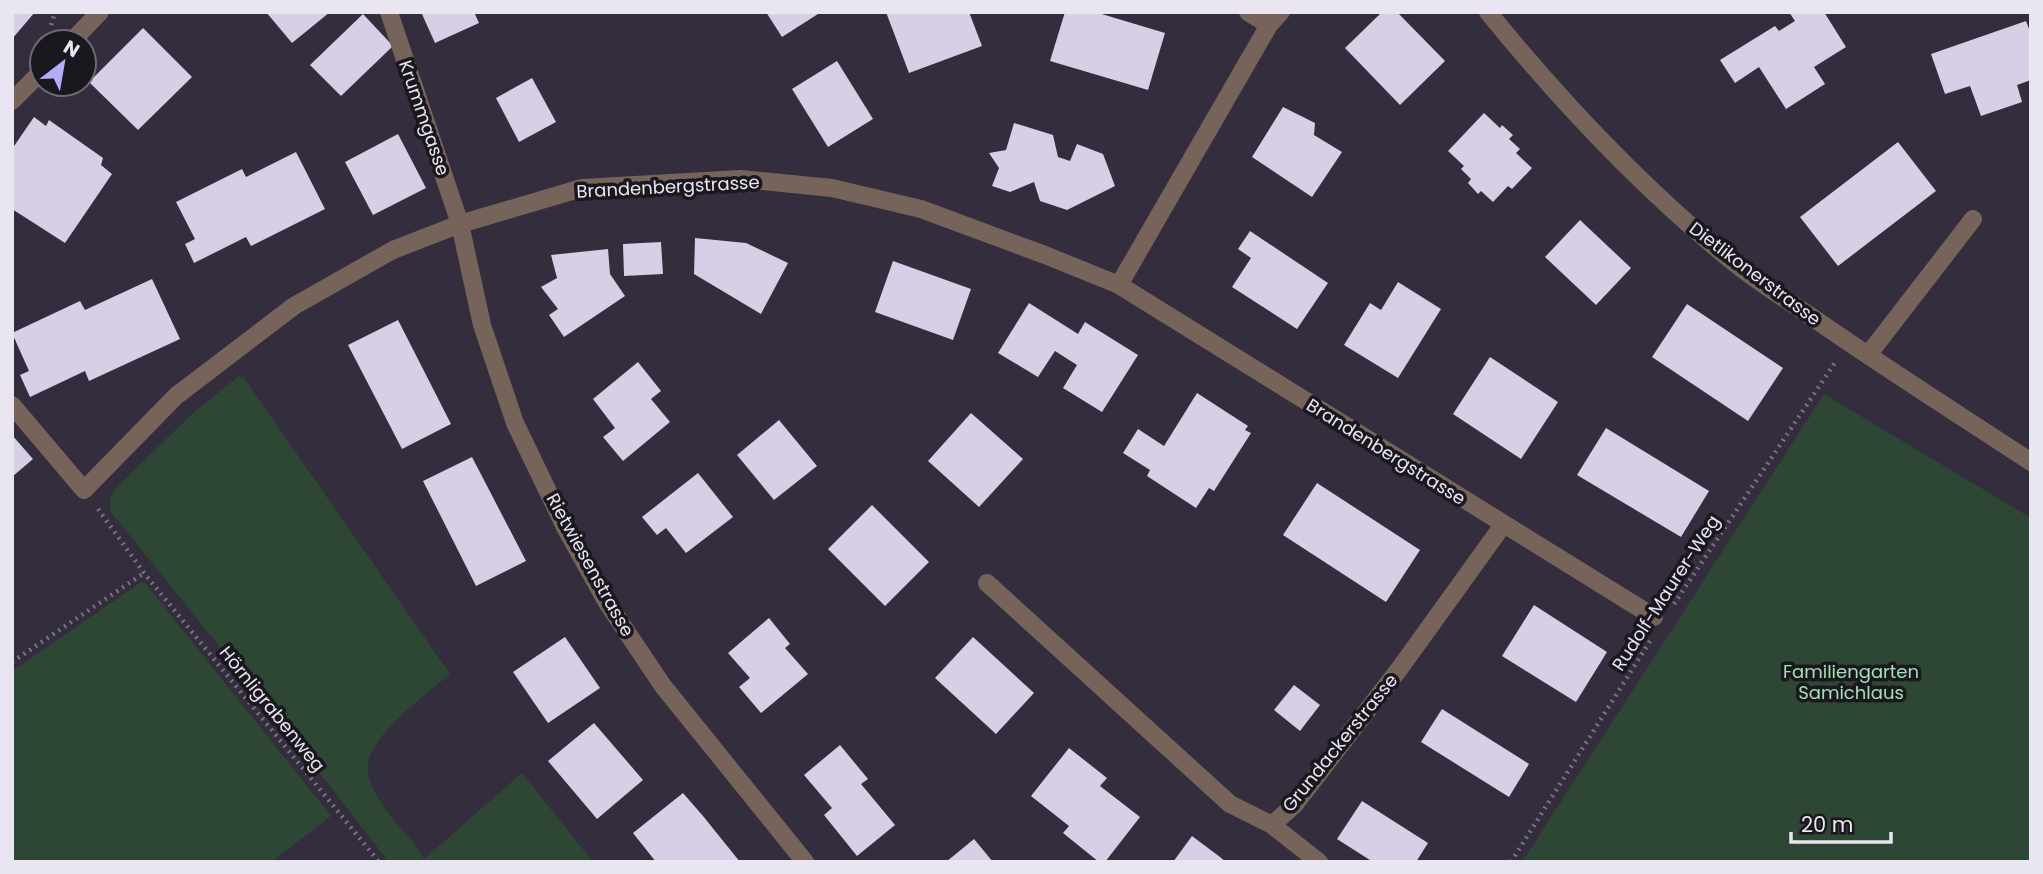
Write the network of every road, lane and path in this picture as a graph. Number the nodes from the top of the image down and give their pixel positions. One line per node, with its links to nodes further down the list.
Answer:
1 (100, 12): 6 (street)
2 (389, 12): 10 (street, Krummgasse)
3 (1248, 12): 5 (street)
4 (1488, 12): 12 (street, Dietlikonerstrasse)
5 (1275, 18): 11 (street)
6 (85, 28)
7 (28, 85): 8 (street)
8 (12, 100)
9 (1973, 219): 13 (street)
10 (460, 224): 11 (street, Brandenbergstrasse); 16 (street, Brandenbergstrasse); 24 (street, Rietwiesenstrasse)
11 (1119, 285): 17 (street, Brandenbergstrasse)
12 (1849, 343): 13 (street, Dietlikonerstrasse); 20 (path, Rudolf-Maurer-Weg)
13 (1868, 355): 15 (street, Dietlikonerstrasse)
14 (12, 405): 16 (street)
15 (2031, 461)
16 (84, 489): 18 (path, Hörnligrabenweg)
17 (1503, 525): 20 (street, Brandenbergstrasse); 22 (street, Grundackerstrasse)
18 (144, 573): 21 (path); 23 (path, Hörnligrabenweg)
19 (987, 583): 22 (street, Grundackerstrasse)
20 (1659, 621): 26 (path, Rudolf-Maurer-Weg)
21 (12, 662)
22 (1272, 825): 25 (street)
23 (379, 862)
24 (805, 862)
25 (1319, 862)
26 (1511, 862)

